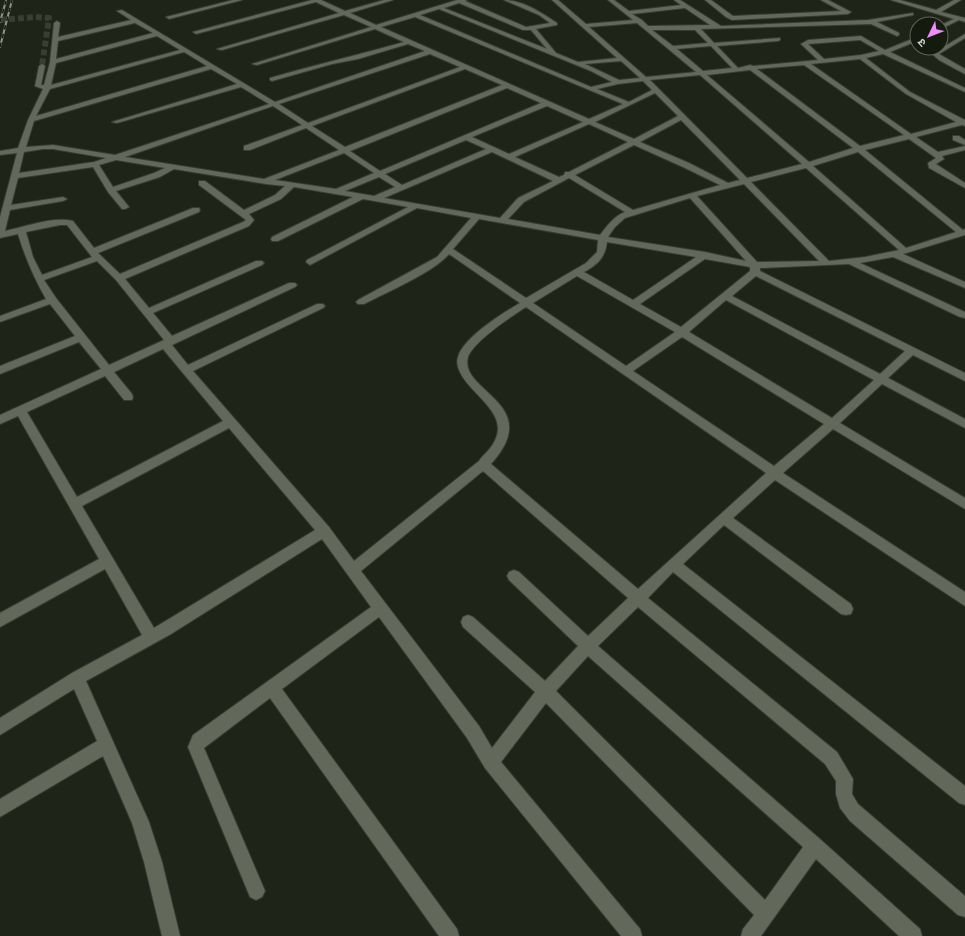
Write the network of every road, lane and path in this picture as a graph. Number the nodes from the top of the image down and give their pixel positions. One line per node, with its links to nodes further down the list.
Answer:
1 (239, 0): 22 (street)
2 (316, 0): 19 (street); 36 (street)
3 (390, 0): 19 (street)
4 (507, 0): 35 (street)
5 (555, 0): 30 (street)
6 (611, 0): 16 (street)
7 (677, 0): 13 (street)
8 (708, 0): 17 (street)
9 (824, 0): 17 (street)
10 (894, 0): 18 (street)
11 (958, 0): 18 (street)
12 (461, 1): 14 (street); 35 (street)
13 (686, 6): 16 (street); 31 (street)
14 (438, 8): 21 (street); 50 (street)
15 (120, 12): 25 (street)
16 (627, 12): 26 (street)
17 (848, 12): 27 (street)
18 (936, 12): 23 (street)
19 (343, 13): 32 (street); 46 (street)
20 (911, 14): 27 (street)
21 (415, 15): 32 (street); 73 (street)
22 (168, 18)
23 (959, 18): 24 (street); 29 (street)
24 (965, 20)
25 (135, 21): 37 (street); 41 (street)
26 (640, 21): 30 (street); 33 (street)
27 (871, 22): 31 (street); 38 (street)
28 (57, 23): 41 (street)
29 (949, 23)
30 (585, 26): 52 (street)
31 (715, 26): 34 (street)
32 (375, 27): 42 (street); 56 (street)
33 (648, 28): 34 (street); 45 (street)
34 (697, 28): 44 (street)
35 (533, 29): 50 (street)
36 (196, 32)
37 (157, 34): 47 (street); 54 (street)
38 (897, 34)
39 (965, 36): 63 (street)
40 (778, 39): 44 (street)
41 (55, 40): 54 (street)
42 (408, 42): 48 (street); 66 (street)
43 (909, 43): 49 (street)
44 (713, 45): 45 (street); 62 (street)
45 (672, 48): 64 (street)
46 (220, 49)
47 (185, 50): 59 (street); 72 (street)
48 (429, 52): 60 (street); 77 (street)
49 (884, 52): 51 (street); 53 (street); 68 (street)
50 (556, 55): 57 (street)
51 (861, 57): 53 (street); 83 (street)
52 (623, 59): 57 (street); 67 (street)
53 (822, 60): 55 (street)
54 (53, 62): 72 (street)
55 (804, 62): 61 (street); 85 (street)
56 (255, 64)
57 (578, 64): 69 (street)
58 (42, 66): 72 (street)
59 (213, 66): 70 (street); 80 (street)
60 (464, 67): 71 (street); 84 (street)
61 (750, 67): 62 (street); 92 (street)
62 (736, 69): 64 (street)
63 (965, 72)
64 (702, 73): 67 (street); 101 (street)
65 (965, 75): 68 (street)
66 (272, 79)
67 (645, 79): 69 (street); 74 (street)
68 (943, 80): 75 (street)
69 (618, 82): 73 (street)
70 (241, 85): 77 (street); 81 (street)
71 (508, 85): 76 (street); 94 (street)
72 (47, 88): 80 (street)
73 (590, 89): 78 (street)
74 (656, 90): 78 (street); 79 (street)
75 (965, 90)
76 (547, 103): 82 (street); 86 (street)
77 (274, 104): 84 (street); 98 (street)
78 (629, 104): 82 (street)
79 (682, 117): 88 (street); 107 (street)
80 (31, 120): 93 (street)
81 (115, 122)
82 (589, 122): 88 (street); 99 (street)
83 (964, 123): 85 (street)
84 (309, 126): 90 (street); 94 (street)
85 (909, 136): 92 (street); 97 (street)
86 (466, 137): 95 (street); 103 (street)
87 (956, 138): 89 (street)
88 (633, 141): 104 (street); 111 (street)
89 (965, 143)
90 (247, 148)
91 (965, 148): 97 (street)
92 (859, 149): 101 (street); 130 (street)
93 (21, 150): 96 (street); 98 (street); 105 (street)
94 (344, 150): 103 (street); 108 (street)
95 (491, 150): 99 (street); 113 (street)
96 (0, 153)
97 (936, 155): 112 (street)
98 (116, 157): 100 (street); 102 (street)
99 (510, 157): 106 (street)
100 (96, 164): 105 (street); 114 (street)
101 (806, 165): 107 (street); 134 (street)
102 (174, 166): 108 (street); 114 (street)
103 (380, 173): 113 (street); 115 (street)
104 (568, 174): 106 (street); 124 (street)
105 (15, 176): 122 (street)
106 (558, 180): 127 (street)
107 (745, 181): 111 (street); 141 (street)
108 (266, 182): 110 (street)
109 (202, 183): 125 (street)
110 (292, 184): 115 (street); 125 (street)
111 (727, 186): 116 (street)
112 (965, 186)
113 (400, 187): 118 (street)
114 (111, 190): 121 (street)
115 (335, 192): 117 (street)
116 (692, 195): 124 (street); 142 (street)
117 (362, 196): 118 (street); 131 (street)
118 (374, 198): 120 (street)
119 (63, 199): 122 (street)
120 (415, 206): 126 (street); 140 (street)
121 (125, 207)
122 (7, 208): 129 (street)
123 (196, 210): 136 (street)
124 (632, 213): 132 (street)
125 (243, 214): 144 (street)
126 (477, 216): 127 (street); 133 (street)
127 (502, 221): 132 (street)
128 (21, 230): 129 (street); 136 (street); 145 (street)
129 (0, 234)
130 (962, 235): 134 (street)
131 (275, 238)
132 (603, 238): 137 (street); 143 (street)
133 (449, 250): 150 (street); 151 (street)
134 (904, 250): 135 (street)
135 (893, 253): 138 (street); 146 (street)
136 (95, 255): 144 (street); 145 (street)
137 (705, 255): 142 (street); 152 (street)
138 (849, 261): 141 (street); 155 (street)
139 (259, 262): 154 (street)
140 (310, 262)
141 (826, 263): 142 (street)
142 (755, 268): 148 (street); 160 (street)
143 (577, 272): 151 (street); 152 (street)
144 (119, 278): 154 (street)
145 (39, 279): 149 (street)
146 (965, 285)
147 (292, 286): 159 (street)
148 (727, 297): 157 (street); 166 (street)
149 (52, 300): 156 (street); 158 (street)
150 (361, 302)
151 (526, 303): 164 (street); 173 (street)
152 (634, 304): 157 (street)
153 (320, 306): 162 (street)
154 (148, 312): 159 (street)
155 (963, 314)
156 (0, 319)
157 (682, 332): 164 (street); 171 (street)
158 (81, 337): 161 (street); 163 (street)
159 (168, 343): 162 (street); 163 (street)
160 (913, 350): 165 (street); 166 (street)
161 (0, 370)
162 (186, 370): 170 (street)
163 (107, 371): 167 (street); 168 (street)
164 (626, 371): 174 (street)
165 (964, 376)
166 (882, 379): 171 (street); 172 (street)
167 (128, 397)
168 (21, 411): 169 (street); 175 (street)
169 (0, 420)
170 (230, 422): 175 (street); 178 (street)
171 (832, 424): 174 (street); 176 (street)
172 (965, 424)
173 (483, 464): 181 (street); 183 (street)
174 (774, 473): 177 (street); 184 (street)
175 (75, 504): 179 (street)
176 (965, 504)
177 (724, 518): 180 (street); 186 (street)
178 (324, 531): 181 (street); 189 (street)
179 (107, 561): 187 (street); 189 (street)
180 (673, 564): 183 (street); 197 (street)
181 (353, 570): 185 (street)
182 (514, 576): 190 (street)
183 (638, 598): 190 (street); 201 (street)
184 (965, 600)
185 (380, 608): 192 (street); 196 (street)
186 (846, 609)
187 (0, 620)
188 (468, 622): 193 (street)
189 (151, 637): 191 (street)
190 (588, 646): 193 (street); 199 (street)
191 (77, 678): 194 (street); 195 (street)
192 (272, 688): 200 (street); 204 (street)
193 (545, 691): 196 (street); 202 (street)
194 (0, 727)
195 (105, 745): 198 (street); 203 (street)
196 (491, 762): 205 (street)
197 (965, 797)
198 (0, 809)
199 (815, 846): 202 (street); 207 (street)
200 (256, 891)
201 (965, 908)
202 (765, 914): 206 (street)
203 (171, 936)
204 (450, 936)
205 (633, 936)
206 (750, 936)
207 (913, 936)

